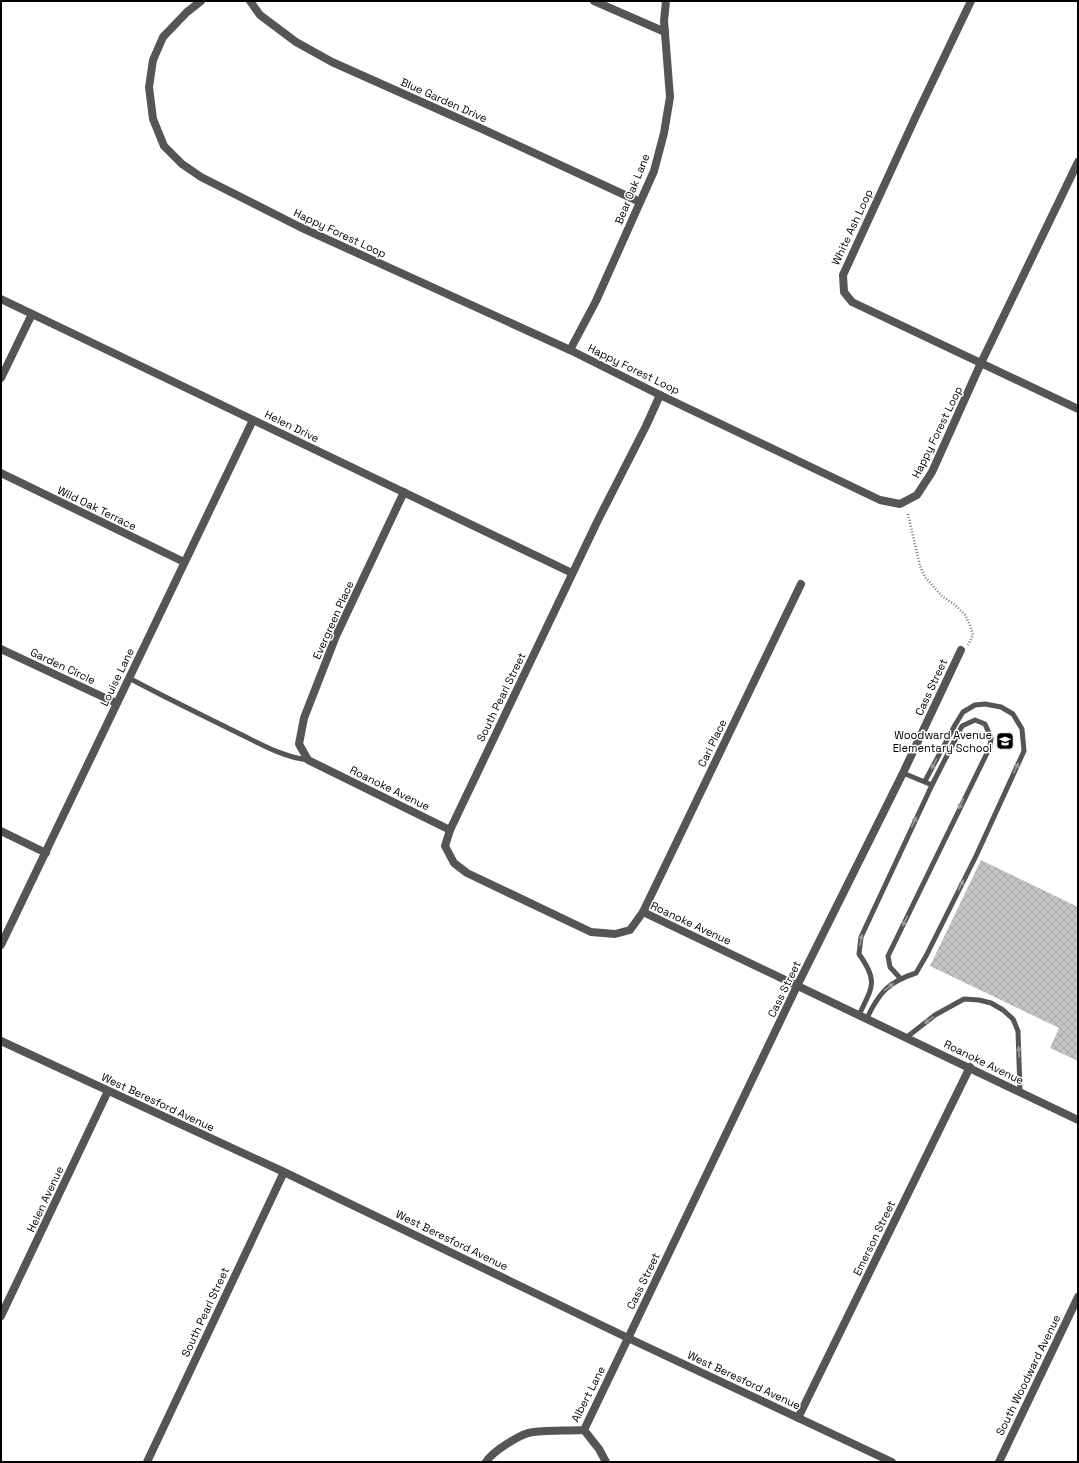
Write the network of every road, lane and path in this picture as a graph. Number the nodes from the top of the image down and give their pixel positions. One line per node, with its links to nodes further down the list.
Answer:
1 (201, 1): 11 (street, Happy Forest Loop)
2 (250, 1): 8 (street, Blue Garden Drive)
3 (594, 1): 6 (street)
4 (666, 1): 6 (street, Bear Oak Lane)
5 (971, 1): 12 (street, White Ash Loop)
6 (665, 32): 8 (street, Bear Oak Lane)
7 (1078, 162): 12 (street, Happy Forest Loop)
8 (640, 202): 11 (street, Bear Oak Lane)
9 (1, 299): 10 (street, Helen Drive)
10 (32, 314): 13 (street); 16 (street, Helen Drive)
11 (570, 350): 14 (street, Happy Forest Loop)
12 (981, 363): 14 (street, Happy Forest Loop); 15 (street, White Ash Loop)
13 (1, 378)
14 (660, 395): 21 (street, South Pearl Street)
15 (1078, 409)
16 (253, 420): 18 (street, Helen Drive); 20 (street, Louise Lane)
17 (1, 473): 20 (street, Wild Oak Terrace)
18 (404, 492): 21 (street, Helen Drive); 27 (street, Evergreen Place)
19 (908, 514): 24 (path)
20 (184, 562): 25 (street, Louise Lane)
21 (572, 573): 31 (street, South Pearl Street)
22 (801, 584): 34 (street, Cari Place)
23 (1, 649): 26 (street, Garden Circle)
24 (961, 650): 28 (street, Cass Street)
25 (129, 678): 26 (street, Louise Lane); 27 (lane)
26 (116, 703): 33 (street, Louise Lane)
27 (308, 760): 31 (street, Roanoke Avenue)
28 (903, 772): 29 (lane); 37 (street, Cass Street)
29 (925, 781): 30 (lane); 36 (lane, one-way to 29)
30 (932, 785): 36 (lane, one-way to 36); 38 (lane, one-way to 30)
31 (450, 830): 34 (street, Roanoke Avenue)
32 (1, 831): 33 (street)
33 (46, 852): 35 (street, Louise Lane)
34 (643, 912): 37 (street, Roanoke Avenue)
35 (1, 945)
36 (900, 978): 38 (lane, one-way to 36)
37 (798, 986): 38 (street, Roanoke Avenue); 48 (street, Cass Street)
38 (863, 1017): 39 (street, Roanoke Avenue)
39 (907, 1037): 41 (street, Roanoke Avenue); 43 (lane, one-way to 39)
40 (1, 1041): 42 (street, West Beresford Avenue)
41 (970, 1067): 43 (street, Roanoke Avenue); 49 (street, Emerson Street)
42 (108, 1091): 45 (street, West Beresford Avenue); 47 (street, Helen Avenue)
43 (1020, 1092): 44 (street, Roanoke Avenue)
44 (1078, 1120)
45 (284, 1172): 48 (street, West Beresford Avenue); 51 (street, South Pearl Street)
46 (1078, 1297): 55 (street, South Woodward Avenue)
47 (1, 1316)
48 (628, 1338): 49 (street, West Beresford Avenue); 50 (street, Albert Lane)
49 (798, 1418): 54 (street, West Beresford Avenue)
50 (584, 1430): 52 (street, Albert Lane); 53 (street)
51 (147, 1462)
52 (486, 1462)
53 (606, 1462)
54 (892, 1462)
55 (998, 1462)

